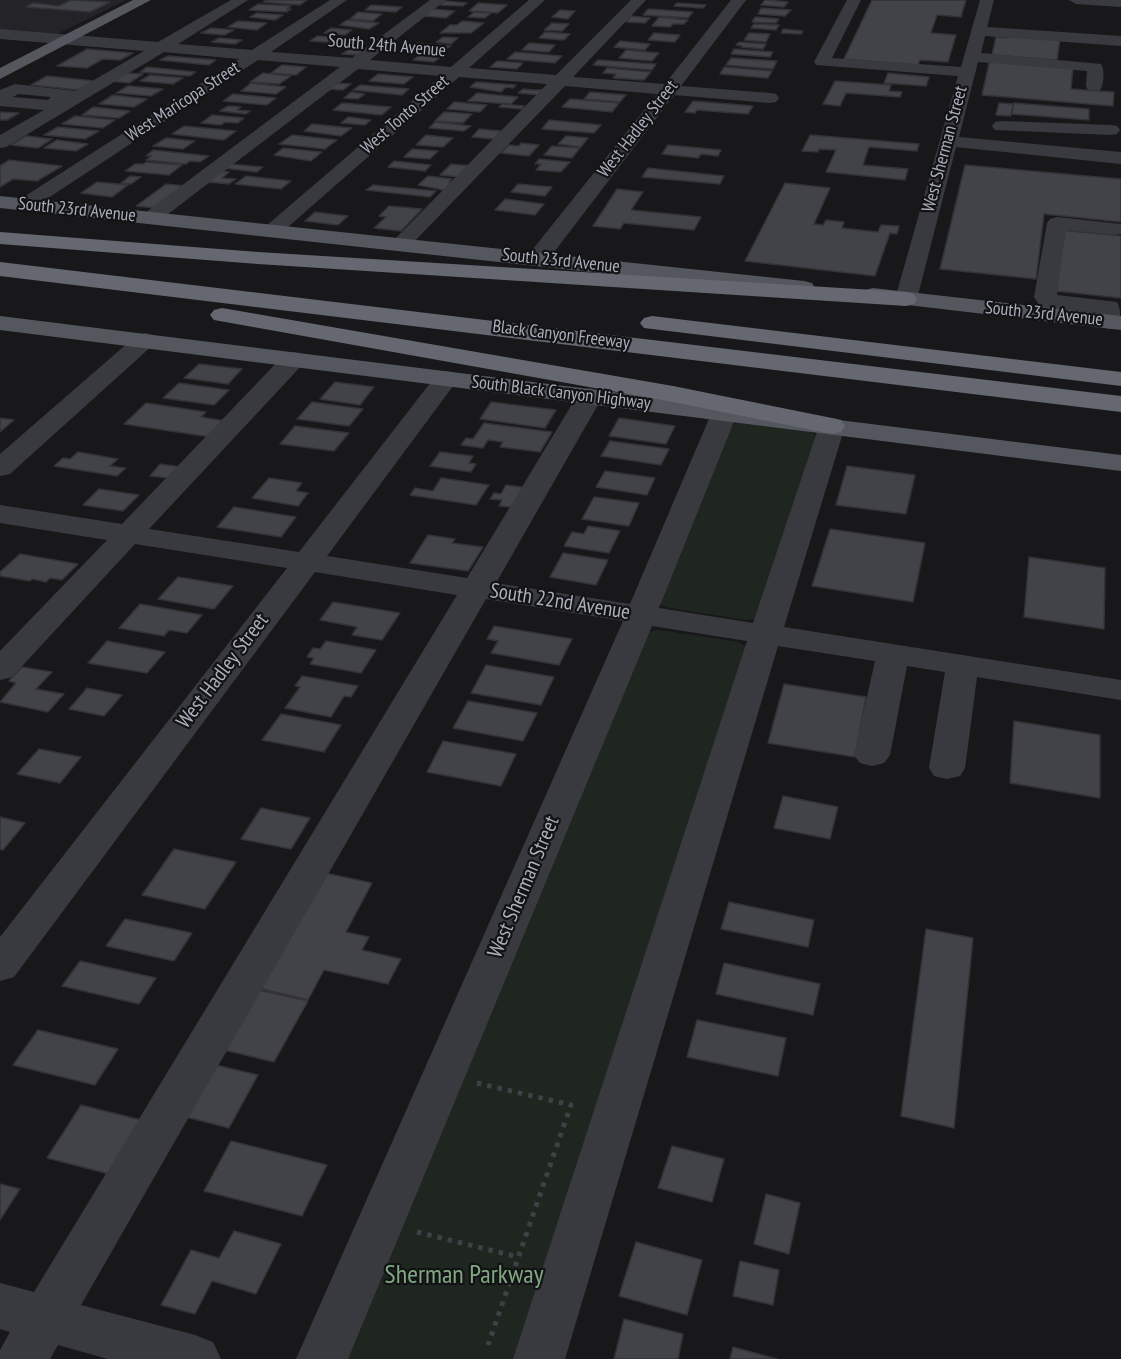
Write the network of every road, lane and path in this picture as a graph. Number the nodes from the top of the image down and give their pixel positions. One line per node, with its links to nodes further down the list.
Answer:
1 (144, 0): 14 (main road)
2 (241, 0): 16 (street)
3 (340, 0): 17 (street, West Maricopa Street)
4 (439, 0): 18 (street)
5 (538, 0): 20 (street, West Tonto Street)
6 (639, 0): 22 (street)
7 (739, 0): 24 (street, West Hadley Street)
8 (854, 0): 19 (street)
9 (987, 0): 12 (street, West Sherman Street)
10 (1076, 0): 11 (street)
11 (1121, 3)
12 (978, 31): 15 (street); 19 (street, West Sherman Street)
13 (0, 34): 14 (street, South 24th Avenue)
14 (68, 40): 16 (street, South 24th Avenue); 21 (main road)
15 (1121, 41)
16 (161, 47): 17 (street, South 24th Avenue); 28 (street)
17 (256, 55): 18 (street, South 24th Avenue); 31 (street, West Maricopa Street)
18 (355, 63): 20 (street, South 24th Avenue); 32 (street)
19 (968, 65): 23 (street); 26 (street, West Sherman Street)
20 (456, 71): 22 (street, South 24th Avenue); 34 (street, West Tonto Street)
21 (0, 74)
22 (562, 80): 24 (street, South 24th Avenue); 36 (street)
23 (1094, 86)
24 (669, 90): 25 (street, South 24th Avenue); 38 (street, West Hadley Street)
25 (770, 98)
26 (962, 129): 27 (street); 29 (street); 42 (street, West Sherman Street)
27 (1111, 130)
28 (0, 143)
29 (1121, 158)
30 (0, 202): 31 (main road, South 23rd Avenue)
31 (26, 204): 32 (main road, South 23rd Avenue)
32 (152, 218): 34 (main road, South 23rd Avenue)
33 (1115, 229): 43 (street)
34 (273, 231): 36 (main road, South 23rd Avenue)
35 (0, 238): 42 (highway)
36 (400, 244): 38 (main road, South 23rd Avenue)
37 (0, 247): 41 (highway)
38 (537, 259): 42 (main road, South 23rd Avenue)
39 (0, 268): 40 (highway, Black Canyon Freeway)
40 (45, 274): 52 (highway, Black Canyon Freeway); 54 (highway)
41 (309, 283)
42 (906, 299): 43 (main road, South 23rd Avenue)
43 (1049, 308): 45 (main road, South 23rd Avenue)
44 (630, 321): 50 (highway, Black Canyon Freeway)
45 (1115, 322)
46 (2, 325): 47 (main road, South Black Canyon Highway)
47 (145, 340): 48 (main road, South Black Canyon Highway); 56 (street)
48 (294, 359): 49 (main road, South Black Canyon Highway); 58 (street)
49 (447, 378): 51 (main road, South Black Canyon Highway); 59 (street, West Hadley Street)
50 (1121, 379)
51 (590, 396): 53 (main road, South Black Canyon Highway); 60 (street)
52 (1121, 404)
53 (724, 414): 54 (main road, South Black Canyon Highway); 61 (street, West Sherman Street)
54 (832, 426): 55 (main road, South Black Canyon Highway); 62 (street)
55 (1121, 463)
56 (0, 468)
57 (0, 514): 58 (street, South 22nd Avenue)
58 (128, 535): 59 (street, South 22nd Avenue); 65 (street)
59 (307, 563): 60 (street, South 22nd Avenue); 69 (street, West Hadley Street)
60 (477, 589): 61 (street, South 22nd Avenue); 75 (street)
61 (641, 615): 62 (street, South 22nd Avenue); 78 (street, West Sherman Street)
62 (766, 634): 63 (street, South 22nd Avenue); 79 (street)
63 (893, 654): 64 (street, South 22nd Avenue); 67 (street)
64 (962, 665): 66 (street, South 22nd Avenue); 68 (street)
65 (0, 670)
66 (1121, 690)
67 (872, 755)
68 (947, 768)
69 (0, 966)
70 (472, 1093): 74 (path)
71 (421, 1221): 72 (path)
72 (417, 1231): 73 (path); 74 (path)
73 (412, 1242)
74 (518, 1257): 76 (path)
75 (22, 1328): 77 (street)
76 (488, 1345)
77 (195, 1359)
78 (322, 1359)
79 (539, 1359)

